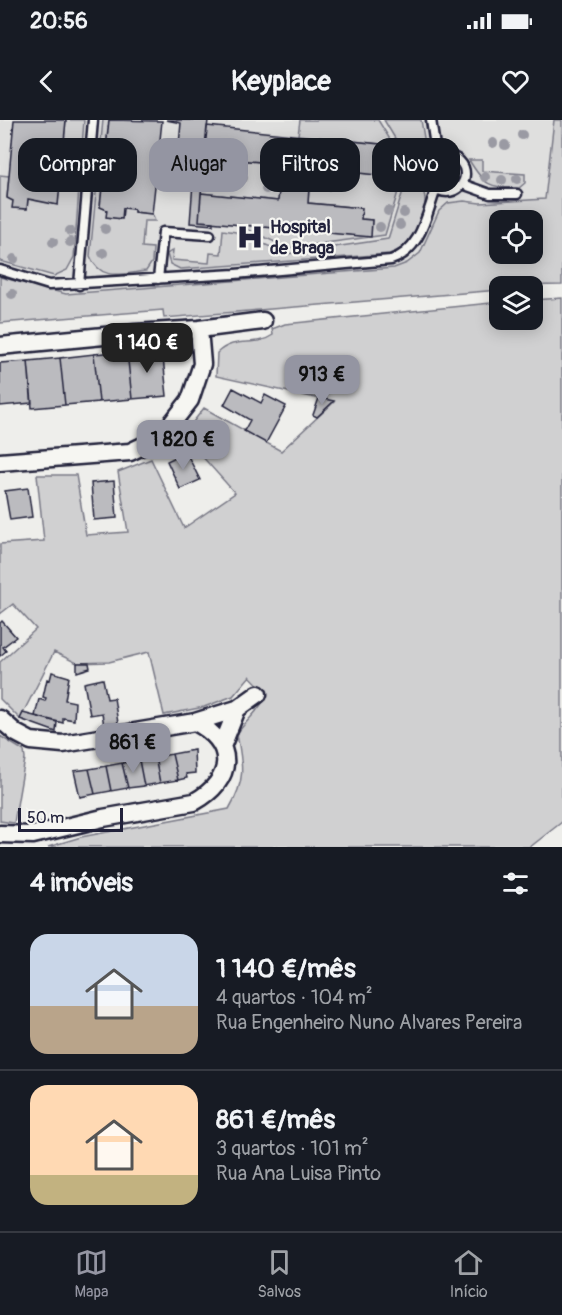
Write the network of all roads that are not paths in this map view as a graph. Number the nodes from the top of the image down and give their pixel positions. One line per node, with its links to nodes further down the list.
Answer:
1 (93, 120): 11 (lane)
2 (430, 120): 3 (lane)
3 (433, 138)
4 (460, 162): 5 (lane)
5 (462, 184): 7 (lane)
6 (435, 192): 10 (lane)
7 (517, 194)
8 (210, 235): 10 (lane)
9 (0, 270): 11 (lane)
10 (158, 279): 11 (lane)
11 (79, 285)
12 (263, 321): 13 (street)
13 (199, 329): 14 (street); 15 (street)
14 (0, 346)
15 (0, 462)
16 (258, 694): 17 (street)
17 (237, 710): 19 (street); 20 (street)
18 (0, 719): 19 (street)
19 (195, 722): 20 (street)
20 (223, 744): 22 (street)
21 (0, 834): 22 (street)
22 (30, 841)

